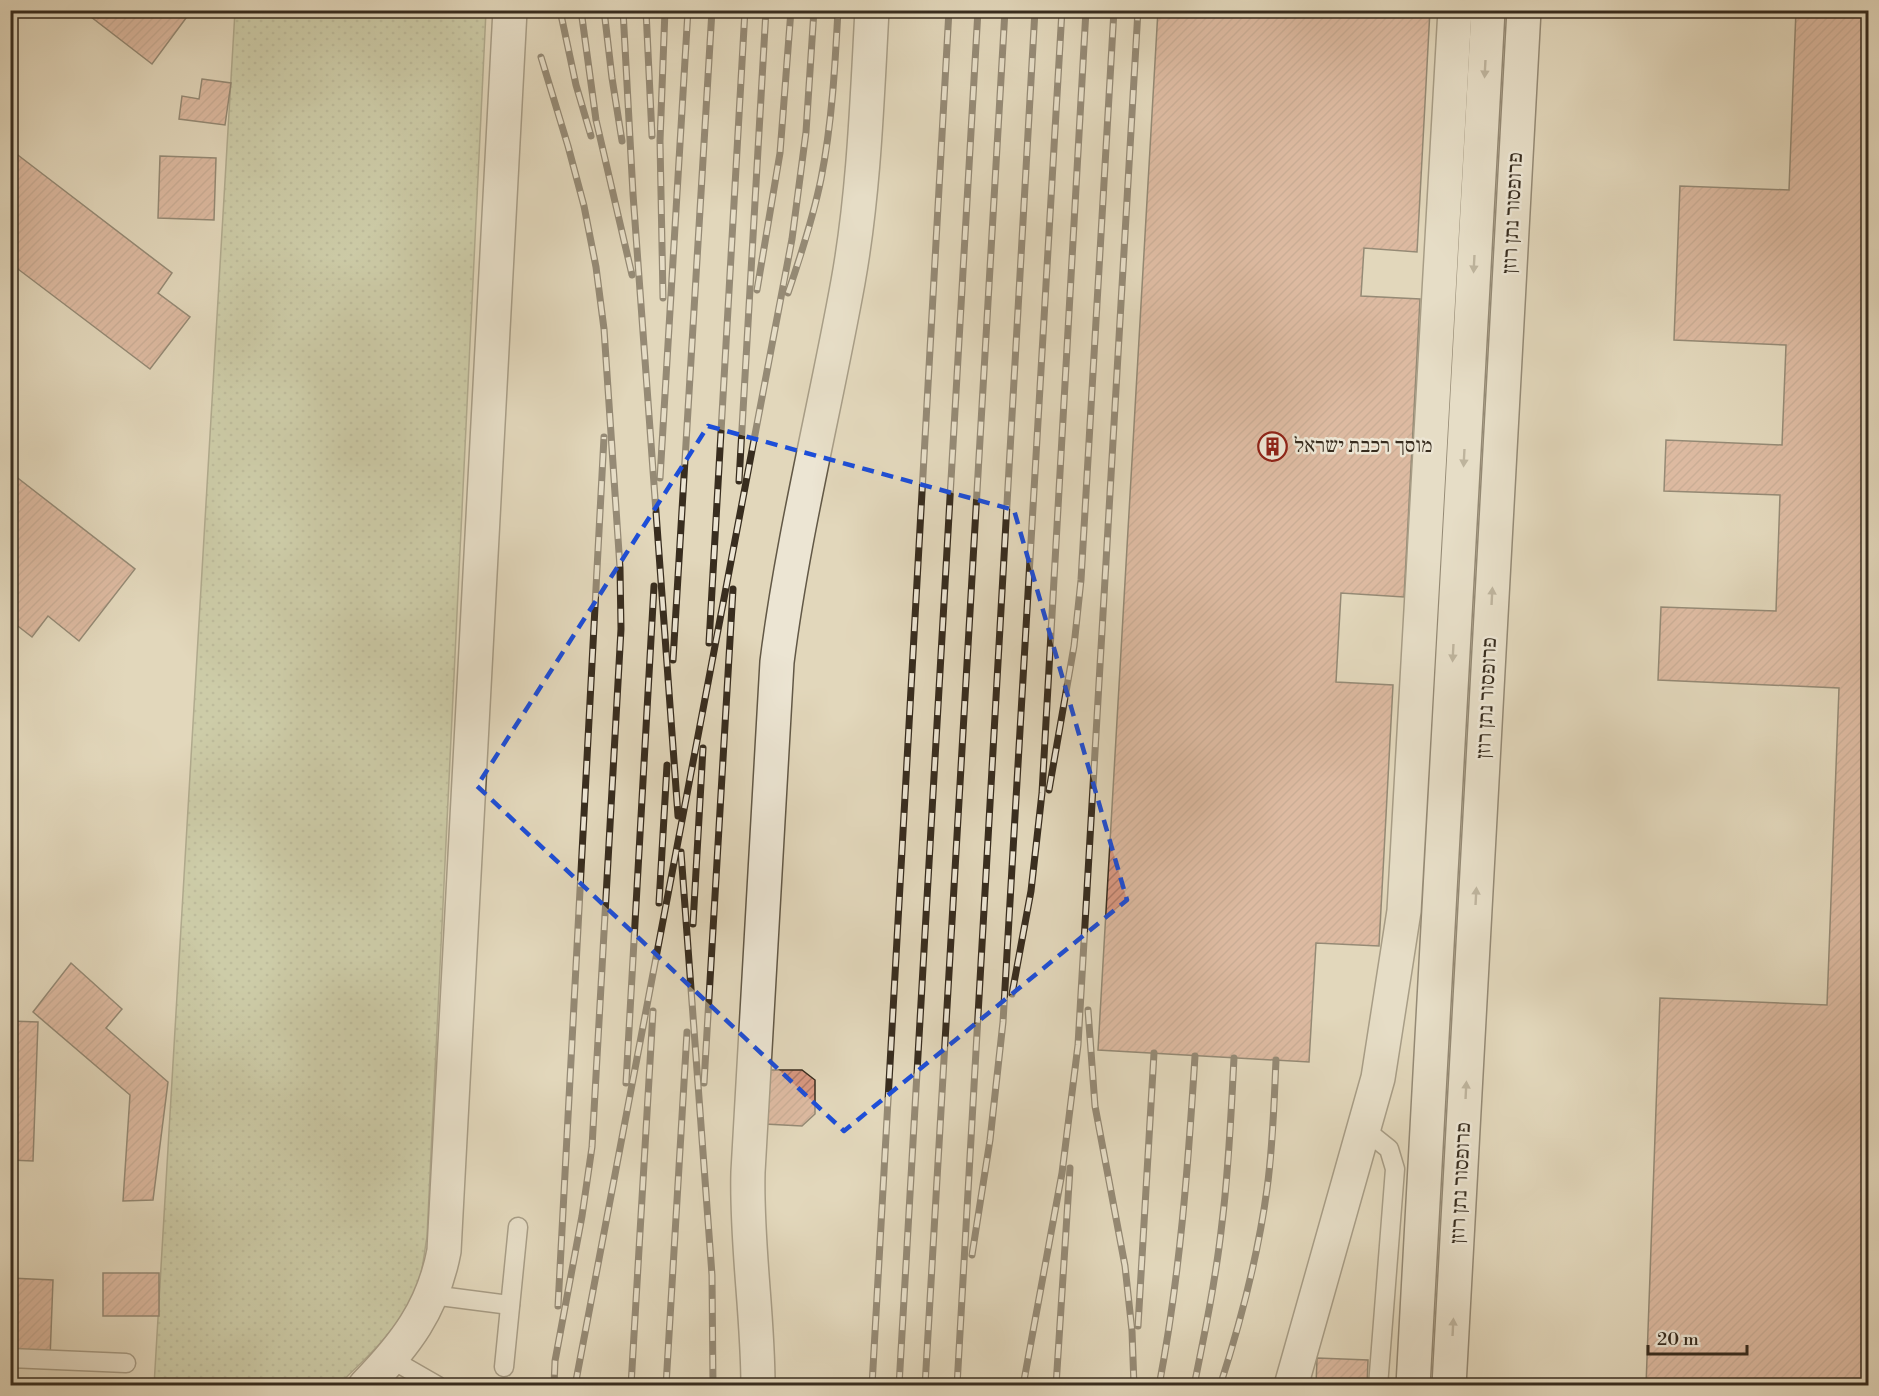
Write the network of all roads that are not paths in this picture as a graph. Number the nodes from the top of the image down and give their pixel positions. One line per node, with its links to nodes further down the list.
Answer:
1 (510, 10): 8 (street)
2 (872, 10): 16 (street)
3 (1455, 10): 6 (street)
4 (1488, 10): 19 (street, פרופסור נתן רוזן, one-way to 19)
5 (1524, 10): 20 (street, פרופסור נתן רוזן, one-way to 5)
6 (1364, 1129): 17 (street); 18 (lane)
7 (518, 1227): 9 (lane)
8 (432, 1295): 9 (lane); 11 (street)
9 (510, 1305): 13 (lane)
10 (10, 1358): 12 (lane)
11 (392, 1359): 14 (street); 15 (lane)
12 (126, 1363)
13 (504, 1367)
14 (365, 1386)
15 (438, 1386)
16 (758, 1386)
17 (1291, 1386)
18 (1378, 1386)
19 (1413, 1386)
20 (1449, 1386)

